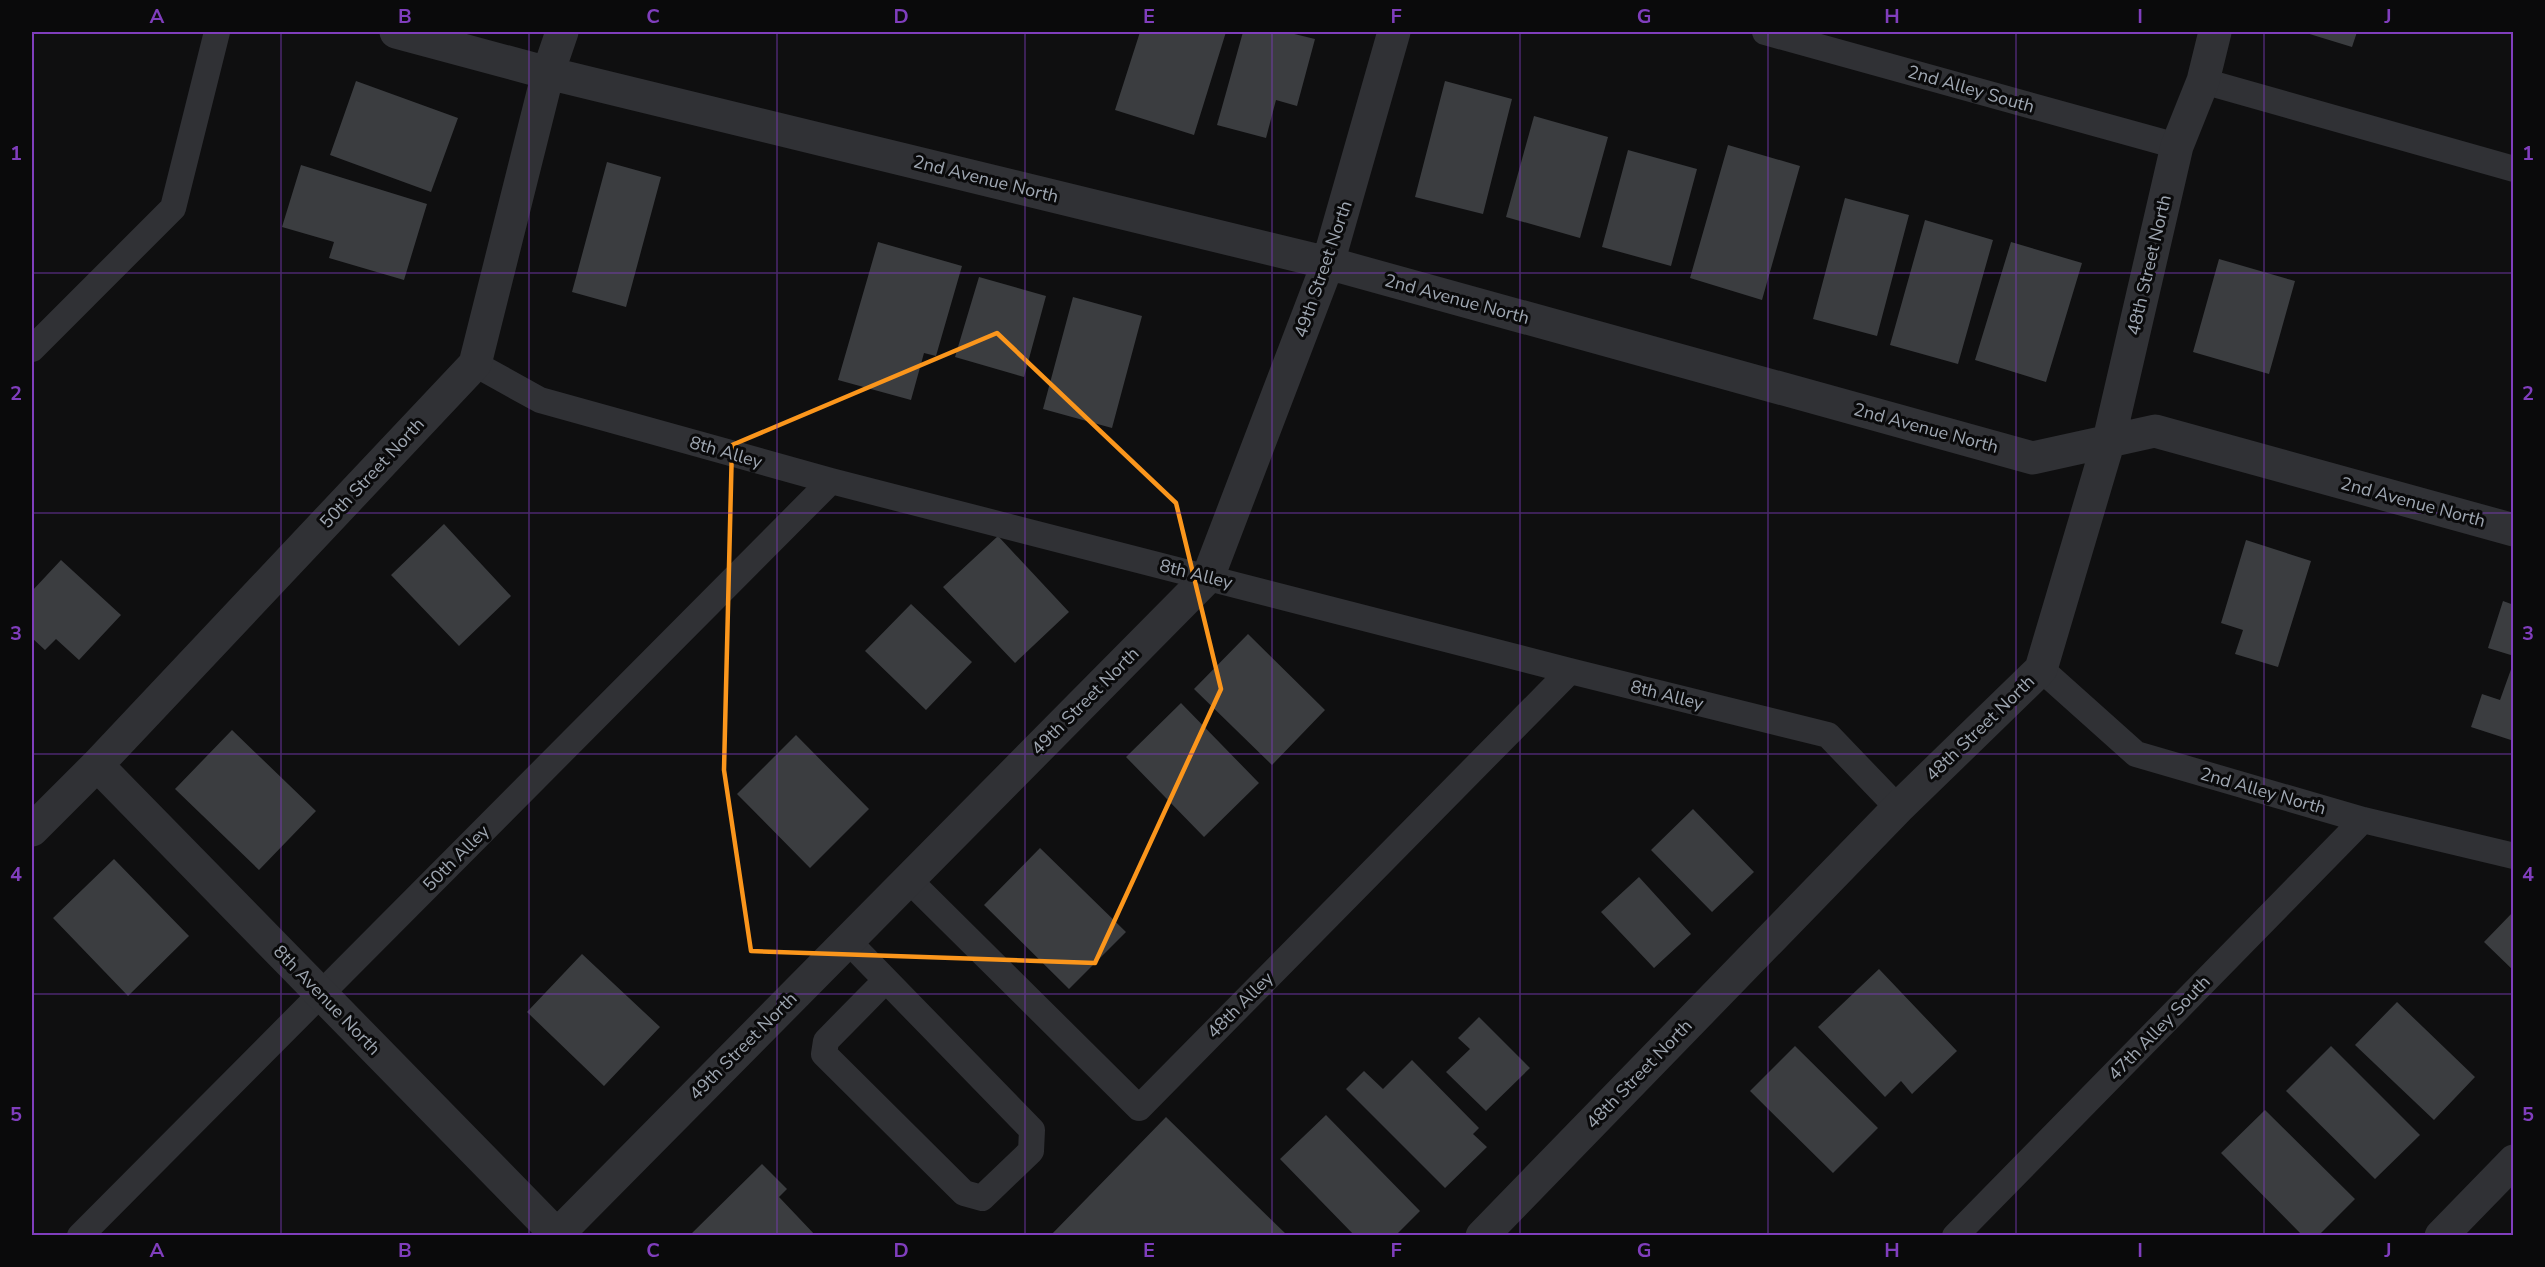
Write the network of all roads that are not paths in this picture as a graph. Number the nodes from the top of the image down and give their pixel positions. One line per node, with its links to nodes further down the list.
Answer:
1 (217, 32): 12 (lane)
2 (396, 32): 7 (street, 2nd Avenue North)
3 (562, 32): 7 (street, 50th Street North)
4 (1394, 32): 11 (street, 49th Street North)
5 (1765, 32): 9 (lane, 2nd Alley South)
6 (2215, 32): 8 (street, 48th Street North)
7 (548, 73): 11 (street, 2nd Avenue North); 13 (street, 50th Street North)
8 (2203, 81): 9 (street, 48th Street North); 10 (lane)
9 (2177, 146): 14 (street, 48th Street North)
10 (2514, 169)
11 (1328, 263): 14 (street, 2nd Avenue North); 17 (street, 49th Street North)
12 (32, 349)
13 (475, 364): 15 (lane, 8th Alley); 20 (street, 50th Street North)
14 (2109, 440): 16 (street, 2nd Avenue North); 18 (street, 48th Street North)
15 (831, 481): 17 (lane, 8th Alley); 28 (lane, 50th Alley)
16 (2514, 530)
17 (1208, 577): 19 (lane, 8th Alley); 25 (street, 49th Street North)
18 (2041, 669): 21 (street, 48th Street North); 22 (lane, 2nd Alley North)
19 (1570, 671): 21 (lane, 8th Alley); 25 (lane, 48th Alley)
20 (97, 765): 23 (street, 50th Street North); 28 (street, 8th Avenue North)
21 (1898, 808): 32 (street, 48th Street North)
22 (2363, 820): 24 (lane, 2nd Alley North); 33 (lane, 47th Alley South)
23 (32, 830)
24 (2514, 856)
25 (908, 879): 26 (street, 49th Street North)
26 (848, 940): 27 (lane); 30 (street, 49th Street North)
27 (885, 981): 27 (lane)
28 (321, 994): 30 (street, 8th Avenue North); 31 (lane, 50th Alley)
29 (2514, 1161): 34 (street)
30 (557, 1235)
31 (80, 1236)
32 (1482, 1236)
33 (1955, 1236)
34 (2441, 1236)

